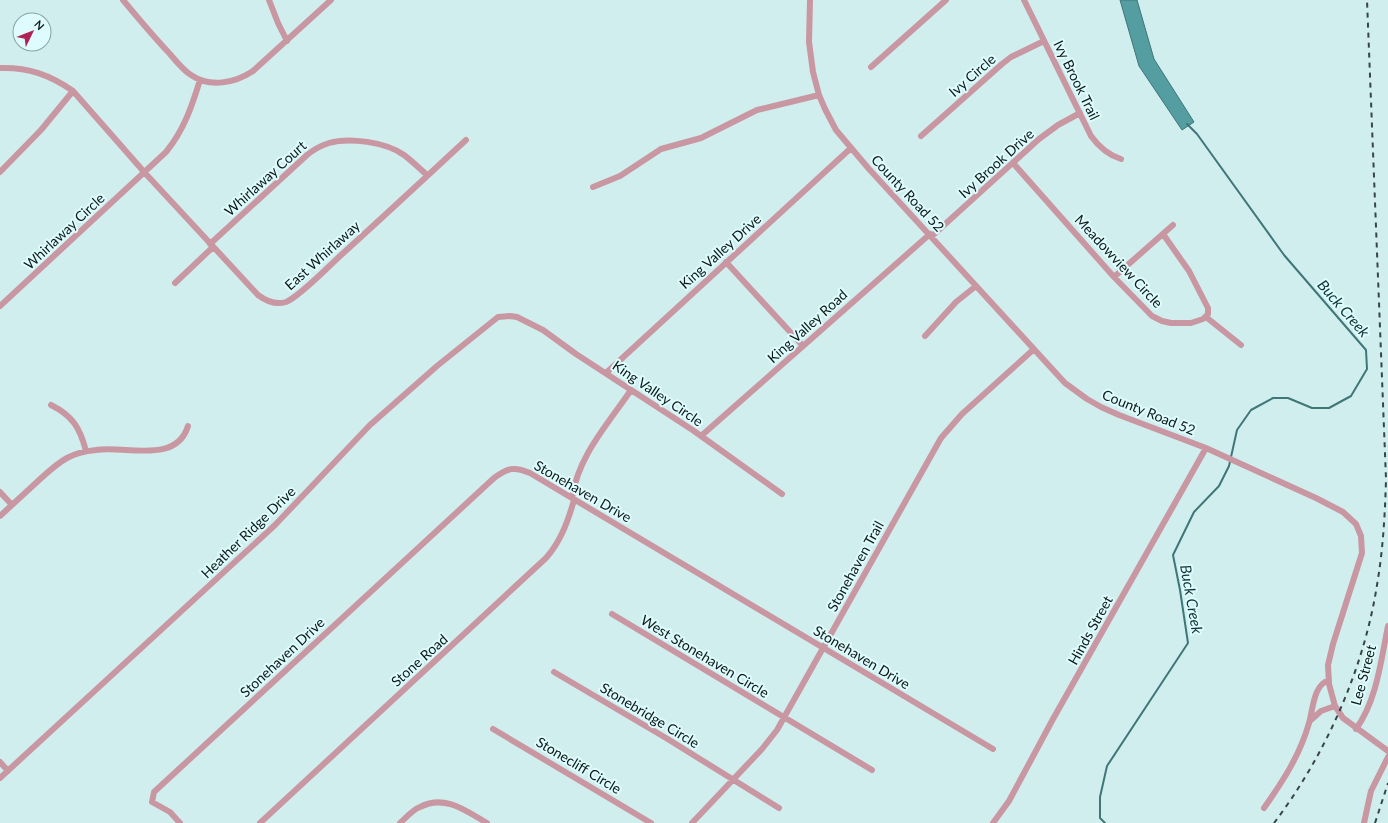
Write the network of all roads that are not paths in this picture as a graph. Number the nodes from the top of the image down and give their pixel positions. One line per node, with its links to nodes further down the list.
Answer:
1 (123, 0): 11 (street)
2 (269, 0): 7 (street)
3 (331, 0): 7 (street)
4 (810, 0): 13 (street, County Road 52)
5 (946, 0): 9 (street)
6 (1024, 0): 8 (street, Ivy Brook Trail)
7 (287, 41): 11 (street)
8 (1044, 41): 14 (street, Ivy Brook Trail); 15 (street, Ivy Circle)
9 (871, 67)
10 (0, 68): 12 (street)
11 (200, 80): 21 (street, Whirlaway Circle)
12 (73, 91): 20 (street); 21 (street)
13 (819, 95): 17 (street, County Road 52); 23 (street)
14 (1080, 113): 18 (street, Ivy Brook Trail); 19 (street, Ivy Brook Drive)
15 (921, 136)
16 (466, 140): 22 (street, East Whirlaway)
17 (851, 148): 26 (street, County Road 52); 28 (street, King Valley Drive)
18 (1121, 159)
19 (1012, 163): 26 (street, Ivy Brook Drive); 29 (street, Meadowview Circle)
20 (0, 172)
21 (145, 172): 27 (street, East Whirlaway); 32 (street, Whirlaway Circle)
22 (427, 176): 27 (street, Whirlaway Court); 27 (street, East Whirlaway)
23 (593, 187)
24 (1173, 225): 25 (street)
25 (1163, 234): 29 (street); 33 (street)
26 (931, 235): 31 (street, County Road 52); 37 (street, King Valley Road)
27 (211, 245): 30 (street, Whirlaway Court)
28 (726, 262): 37 (street); 39 (street, King Valley Drive)
29 (1114, 277): 33 (street, Meadowview Circle)
30 (175, 283)
31 (976, 286): 35 (street); 38 (street, County Road 52)
32 (0, 306)
33 (1206, 317): 36 (street)
34 (517, 318): 39 (street, King Valley Circle); 66 (street, Heather Ridge Drive)
35 (925, 336)
36 (1241, 345)
37 (803, 346): 43 (street, King Valley Road)
38 (1034, 349): 44 (street, County Road 52); 53 (street, Stonehaven Trail)
39 (606, 373): 40 (street, King Valley Circle)
40 (632, 390): 43 (street, King Valley Circle); 48 (street, Stone Road)
41 (51, 405): 45 (street)
42 (188, 426): 45 (street)
43 (701, 436): 47 (street, King Valley Circle)
44 (1206, 448): 55 (street, County Road 52); 77 (street, Hinds Street)
45 (86, 451): 49 (street)
46 (0, 492): 49 (street)
47 (782, 494)
48 (573, 499): 53 (street, Stonehaven Drive); 71 (street, Stonehaven Drive); 72 (street, Stone Road)
49 (12, 505): 50 (street)
50 (0, 516)
51 (612, 614): 57 (street, West Stonehaven Circle)
52 (1388, 626): 60 (street, Lee Street)
53 (824, 648): 57 (street, Stonehaven Trail); 61 (street, Stonehaven Drive)
54 (554, 672): 68 (street, Stonebridge Circle)
55 (1328, 680): 56 (street, County Road 52); 58 (street)
56 (1335, 706): 58 (street); 60 (street, County Road 52)
57 (785, 717): 65 (street, West Stonehaven Circle); 68 (street, Stonehaven Trail)
58 (1309, 723): 70 (street)
59 (493, 728): 75 (street, Stonecliff Circle)
60 (1356, 729): 62 (street, County Road 52)
61 (993, 749)
62 (1388, 750)
63 (1388, 757): 78 (street)
64 (0, 762): 66 (street)
65 (872, 770)
66 (8, 771): 67 (street, Heather Ridge Drive)
67 (0, 778)
68 (733, 780): 69 (street, Stonebridge Circle); 76 (street, Stonehaven Trail)
69 (779, 808)
70 (1264, 808)
71 (180, 823)
72 (260, 823)
73 (400, 823): 74 (street)
74 (487, 823)
75 (651, 823)
76 (692, 823)
77 (993, 823)
78 (1364, 823)

